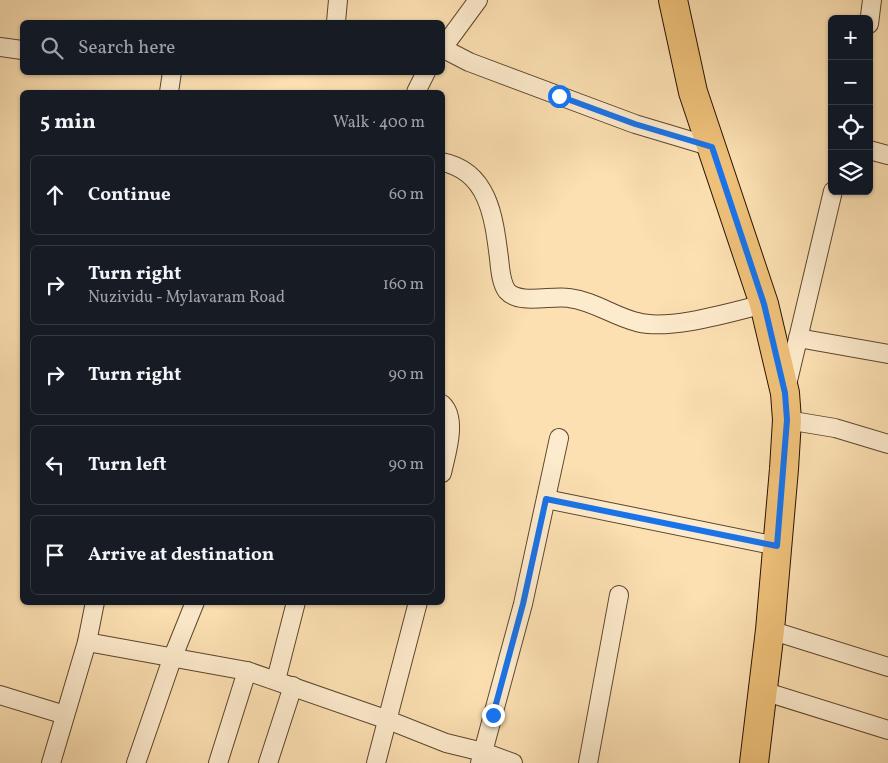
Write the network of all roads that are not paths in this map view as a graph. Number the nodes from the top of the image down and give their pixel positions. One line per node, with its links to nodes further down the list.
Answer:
1 (338, 0): 6 (street)
2 (478, 0): 7 (street)
3 (673, 0): 15 (main road)
4 (872, 0): 5 (street)
5 (870, 15)
6 (336, 20)
7 (445, 46)
8 (0, 47): 9 (street)
9 (20, 50)
10 (445, 50): 15 (street)
11 (172, 75): 13 (street)
12 (424, 75): 14 (street)
13 (169, 90)
14 (417, 90)
15 (712, 147): 20 (main road)
16 (873, 151): 17 (street)
17 (888, 155)
18 (445, 163): 20 (street)
19 (832, 195): 21 (street)
20 (764, 304): 23 (main road)
21 (798, 338): 22 (street); 23 (street)
22 (888, 354)
23 (786, 406): 26 (street); 29 (main road)
24 (445, 407): 27 (street)
25 (559, 438): 28 (street)
26 (888, 444)
27 (445, 454)
28 (546, 499): 29 (street); 47 (street)
29 (777, 546): 35 (main road)
30 (619, 595): 54 (street)
31 (94, 605): 36 (street)
32 (194, 605): 37 (street)
33 (295, 605): 40 (street)
34 (417, 605): 45 (street)
35 (770, 630): 38 (street); 42 (main road)
36 (87, 642): 37 (street); 44 (street)
37 (172, 659): 39 (street); 49 (street)
38 (888, 668)
39 (247, 672): 40 (street); 50 (street)
40 (276, 680): 41 (street)
41 (293, 686): 45 (street); 51 (street)
42 (763, 691): 46 (street); 55 (main road)
43 (0, 695): 44 (street)
44 (65, 715): 48 (street)
45 (388, 720): 47 (street); 52 (street)
46 (888, 730)
47 (482, 758): 53 (street)
48 (51, 763)
49 (136, 763)
50 (218, 763)
51 (268, 763)
52 (376, 763)
53 (512, 763)
54 (588, 763)
55 (754, 763)

